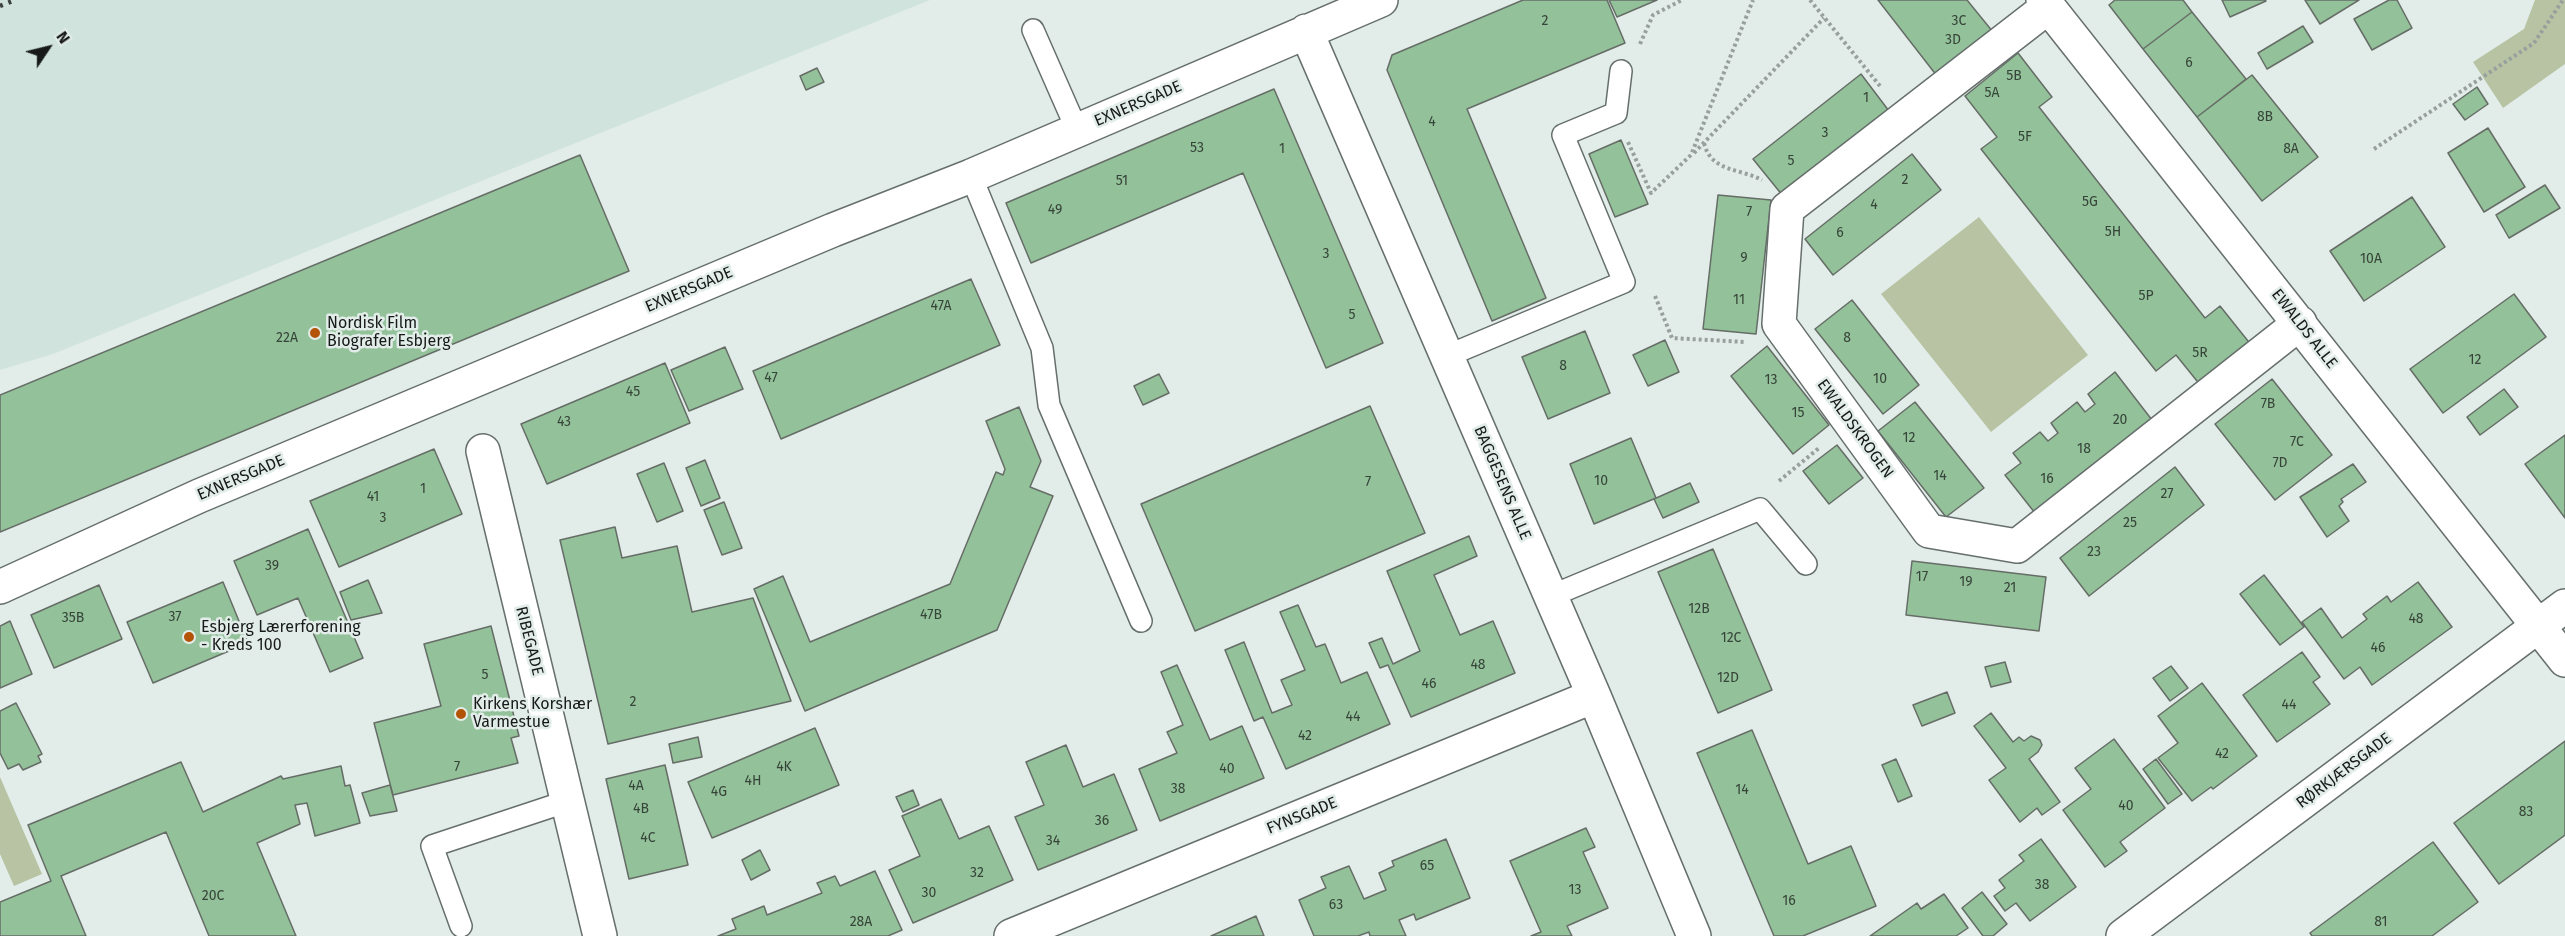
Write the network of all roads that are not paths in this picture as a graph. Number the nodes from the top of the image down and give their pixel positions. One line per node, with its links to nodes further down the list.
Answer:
1 (1381, 0): 4 (street, EXNERSGADE)
2 (2045, 4): 8 (street, EWALDS ALLE); 8 (street, EWALDSKROGEN)
3 (1033, 30): 6 (lane)
4 (1306, 31): 6 (street, EXNERSGADE); 9 (street, BAGGESENS ALLE)
5 (1621, 71): 9 (lane)
6 (1077, 130): 7 (street, EXNERSGADE)
7 (971, 176): 12 (street, EXNERSGADE); 15 (lane)
8 (2300, 323): 16 (street, EWALDS ALLE)
9 (1447, 356): 13 (street, BAGGESENS ALLE)
10 (483, 451): 19 (street, RIBEGADE)
11 (1806, 564): 13 (lane)
12 (0, 586)
13 (1551, 596): 18 (street, BAGGESENS ALLE)
14 (2565, 606): 16 (street, RØRKJÆRSGADE)
15 (1141, 621)
16 (2538, 626): 17 (street, EWALDS ALLE); 24 (street, RØRKJÆRSGADE)
17 (2565, 660)
18 (1594, 696): 21 (street, FYNSGADE); 23 (street, BAGGESENS ALLE)
19 (568, 801): 20 (lane); 22 (street, RIBEGADE)
20 (461, 926)
21 (1029, 932)
22 (600, 936)
23 (1694, 936)
24 (2123, 936)

